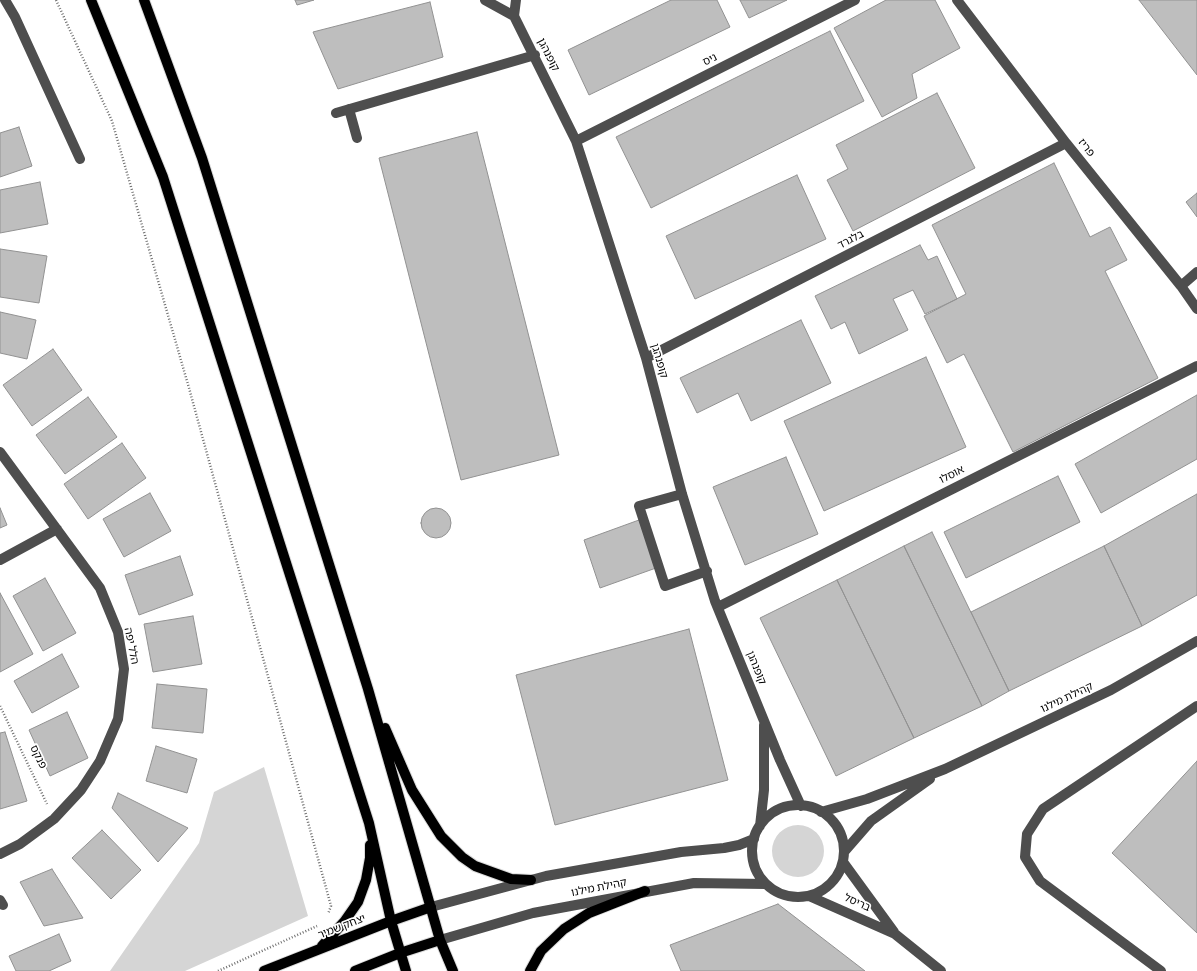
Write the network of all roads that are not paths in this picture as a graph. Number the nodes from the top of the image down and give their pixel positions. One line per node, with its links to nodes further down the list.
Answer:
1 (5, 0): 15 (street)
2 (91, 0): 34 (main road)
3 (144, 0): 28 (main road)
4 (485, 0): 8 (street)
5 (516, 0): 8 (street)
6 (856, 0): 13 (street, ניס)
7 (957, 0): 14 (street, פריז)
8 (514, 16): 9 (street, קופנהגן)
9 (535, 55): 10 (street); 13 (street, קופנהגן)
10 (349, 109): 11 (street); 12 (street)
11 (336, 113)
12 (357, 138)
13 (576, 141): 19 (street, קופנהגן)
14 (1066, 143): 17 (street, פריז); 19 (street, בלגרד)
15 (80, 159)
16 (1197, 272): 17 (street)
17 (1181, 286): 18 (street, פריז)
18 (1197, 309)
19 (646, 358): 22 (street, קופנהגן)
20 (1197, 366): 26 (street, אוסלו)
21 (0, 452): 23 (street, הלל יפה)
22 (682, 494): 25 (street, קופנהגן); 25 (street)
23 (57, 529): 24 (street); 37 (street, הלל יפה)
24 (0, 560)
25 (707, 571): 26 (street, קופנהגן)
26 (718, 607): 30 (street, קופנהגן)
27 (1197, 641): 31 (street, קהילת מילנו)
28 (368, 689): 39 (main road); 43 (main road)
29 (1197, 706): 55 (street)
30 (764, 719): 32 (street, קופנהגן); 35 (street, קופנהגן)
31 (945, 769): 33 (street, קהילת מילנו); 38 (street, קהילת מילנו)
32 (801, 806): 33 (street); 35 (street)
33 (821, 812): 38 (street)
34 (369, 823): 44 (main road); 47 (main road)
35 (760, 826): 36 (street)
36 (754, 839): 39 (street, קהילת מילנו); 40 (street)
37 (0, 854)
38 (843, 857): 42 (street); 45 (street, בריסל)
39 (531, 880): 43 (street, קהילת מילנו)
40 (766, 884): 41 (street, קהילת מילנו); 42 (street)
41 (645, 891): 46 (street, קהילת מילנו); 53 (main road)
42 (809, 896): 45 (street, בריסל)
43 (430, 907): 44 (main road, יצחק שמיר); 46 (main road)
44 (391, 921): 47 (main road, יצחק שמיר); 48 (main road)
45 (895, 934): 54 (street, בריסל)
46 (440, 940): 48 (main road); 52 (main road)
47 (320, 948): 49 (main road, יצחק שמיר)
48 (400, 953): 50 (main road); 51 (main road)
49 (264, 971)
50 (355, 971)
51 (406, 971)
52 (453, 971)
53 (530, 971)
54 (941, 971)
55 (1162, 971)

